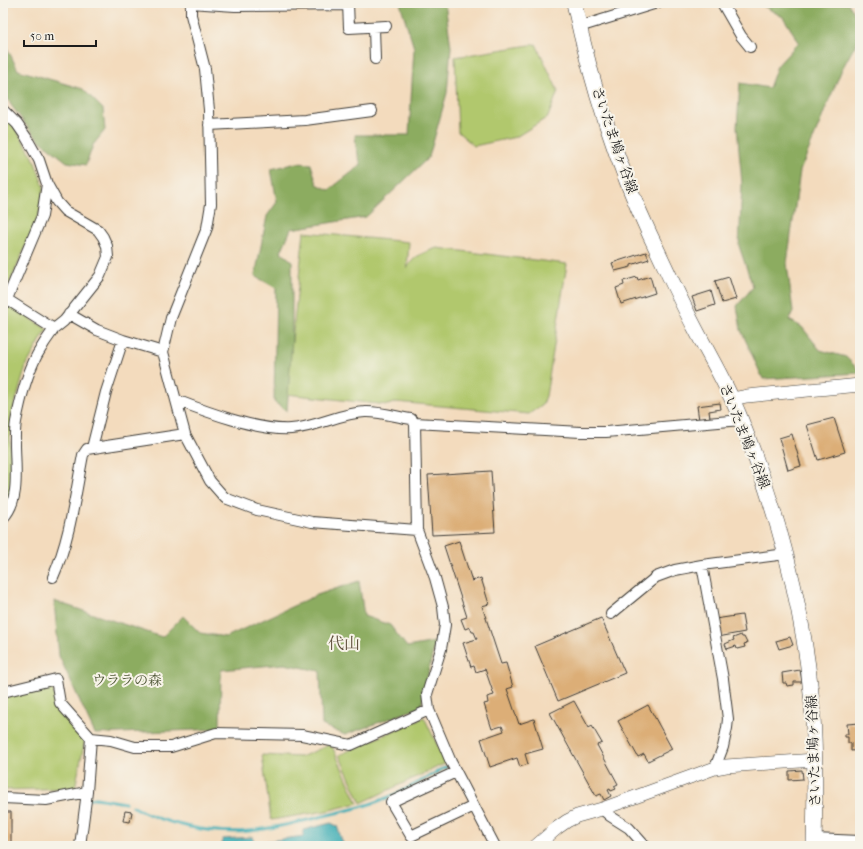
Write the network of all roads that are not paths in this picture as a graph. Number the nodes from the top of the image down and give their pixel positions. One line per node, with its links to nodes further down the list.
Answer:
1 (191, 3): 5 (street); 13 (street)
2 (574, 3): 7 (main road, さいたま鳩ヶ谷線)
3 (657, 3): 7 (street)
4 (722, 3): 9 (street)
5 (348, 4): 8 (street)
6 (386, 26): 8 (street)
7 (579, 27): 21 (main road, さいたま鳩ヶ谷線)
8 (374, 28): 10 (street)
9 (750, 47)
10 (375, 59)
11 (3, 110): 14 (street)
12 (372, 111): 13 (street)
13 (209, 125): 19 (street)
14 (47, 184): 15 (street); 16 (street)
15 (5, 298): 17 (street)
16 (69, 314): 17 (street); 18 (street)
17 (54, 329): 27 (street)
18 (123, 340): 19 (street); 26 (street)
19 (163, 352): 22 (street)
20 (860, 385): 21 (street)
21 (732, 399): 23 (main road, さいたま鳩ヶ谷線)
22 (176, 400): 24 (street); 25 (street)
23 (741, 420): 24 (street); 29 (main road, さいたま鳩ヶ谷線)
24 (415, 424): 28 (street)
25 (185, 434): 26 (street); 28 (street)
26 (92, 448): 31 (street)
27 (3, 518)
28 (417, 530): 34 (street)
29 (786, 554): 30 (street); 36 (main road, さいたま鳩ヶ谷線)
30 (702, 565): 32 (street); 38 (street)
31 (52, 577)
32 (611, 614)
33 (3, 692): 35 (street)
34 (429, 710): 35 (street); 37 (street)
35 (91, 738): 39 (street)
36 (815, 760): 38 (street); 44 (main road, さいたま鳩ヶ谷線)
37 (454, 767): 41 (street); 41 (street)
38 (715, 768): 42 (street)
39 (87, 792): 40 (street); 45 (street)
40 (3, 798)
41 (474, 806): 46 (street)
42 (602, 809): 47 (street); 48 (street)
43 (860, 841): 44 (street)
44 (814, 842)
45 (80, 846)
46 (495, 846)
47 (536, 846)
48 (645, 846)

